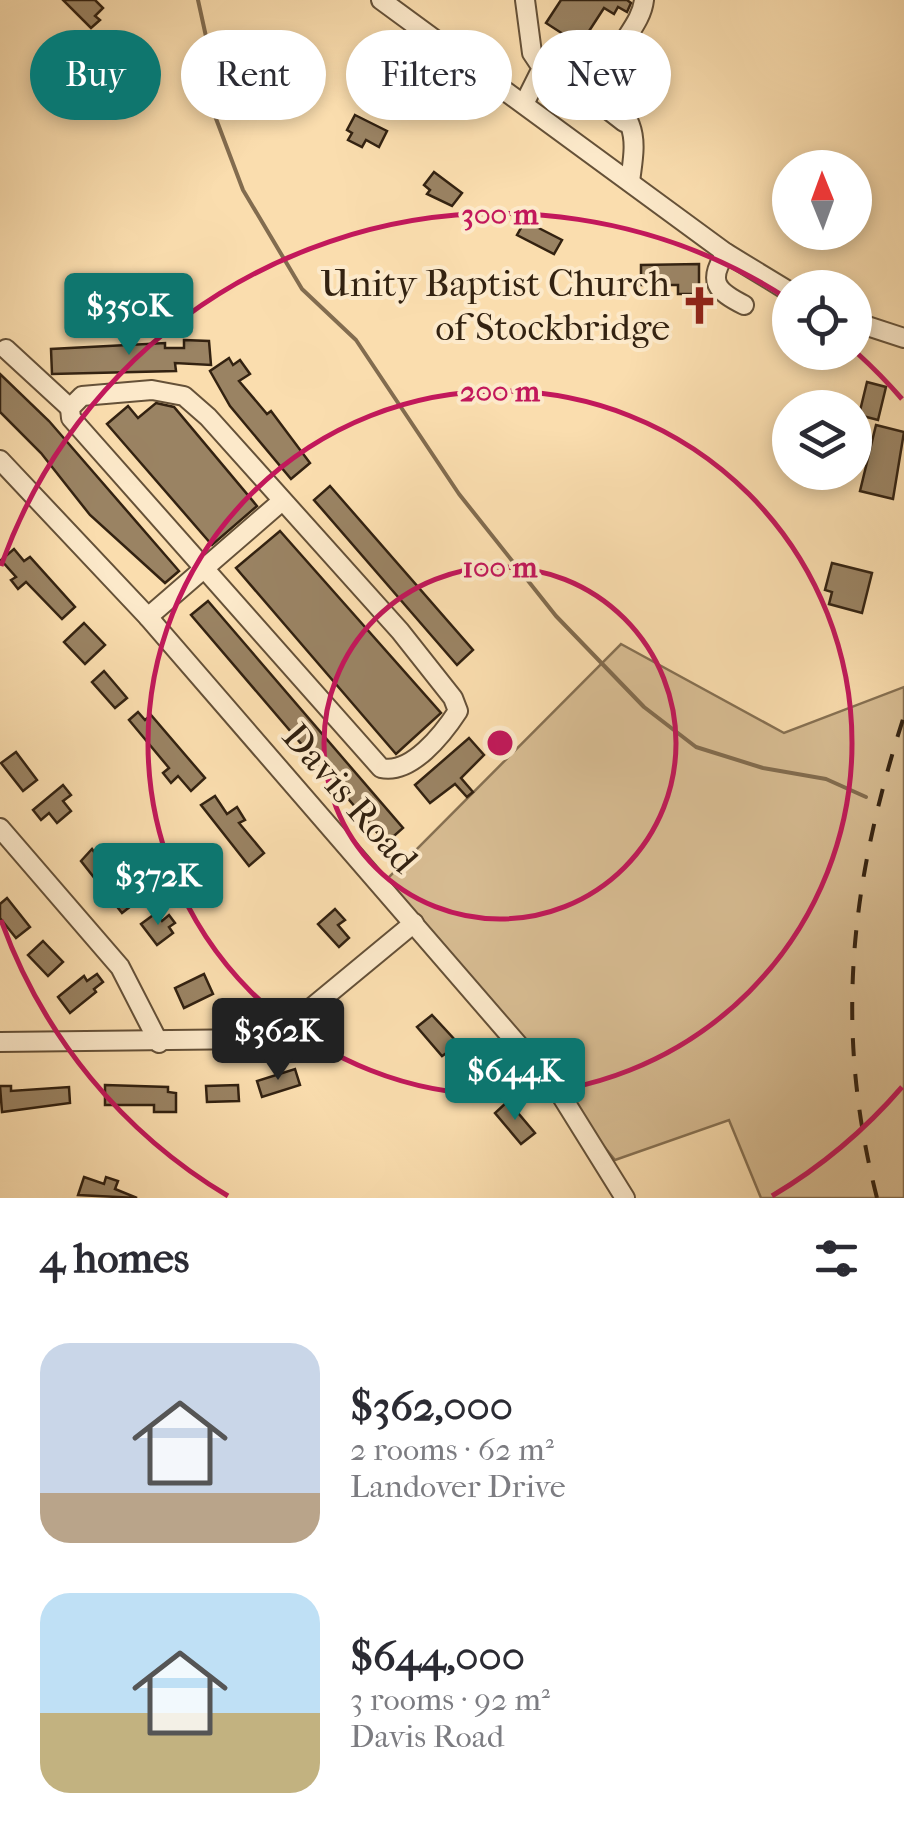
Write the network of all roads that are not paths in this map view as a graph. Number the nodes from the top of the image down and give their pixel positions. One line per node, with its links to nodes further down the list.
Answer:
1 (381, 0): 6 (street)
2 (525, 0): 4 (street)
3 (644, 0): 8 (street)
4 (532, 53)
5 (532, 90): 6 (street)
6 (524, 104): 9 (street)
7 (622, 120): 8 (street)
8 (631, 127): 9 (street)
9 (630, 182): 10 (street)
10 (726, 253): 11 (street); 12 (street)
11 (772, 281)
12 (744, 305)
13 (872, 328): 14 (street)
14 (904, 338)
15 (6, 348): 16 (street)
16 (70, 408): 18 (street); 19 (street)
17 (0, 460): 20 (street, Davis Road)
18 (282, 501): 19 (street); 19 (street)
19 (205, 568): 20 (street)
20 (148, 617): 22 (street, Davis Road)
21 (0, 828): 24 (street)
22 (414, 924): 24 (street); 25 (street, Davis Road)
23 (0, 1042): 24 (street)
24 (159, 1042)
25 (626, 1198)

